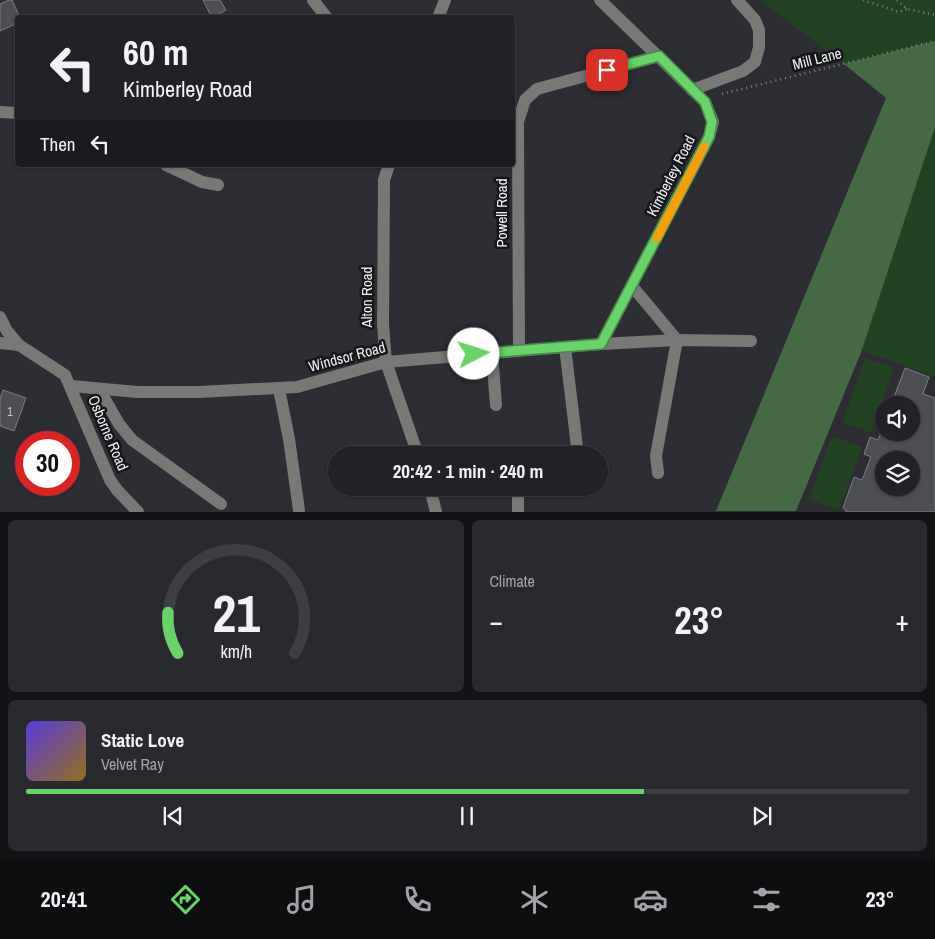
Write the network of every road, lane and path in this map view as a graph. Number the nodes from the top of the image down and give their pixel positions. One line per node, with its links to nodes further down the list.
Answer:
1 (313, 0): 8 (street)
2 (445, 0): 9 (street)
3 (600, 0): 12 (street)
4 (737, 0): 13 (street)
5 (863, 0): 7 (path)
6 (897, 0): 7 (path)
7 (907, 8): 10 (path)
8 (323, 15)
9 (439, 15)
10 (935, 15)
11 (935, 41): 14 (path, Mill Lane)
12 (659, 56): 13 (street); 28 (street, Powell Road)
13 (692, 90): 14 (street)
14 (705, 102): 20 (street, Kimberley Road)
15 (0, 112): 16 (street)
16 (15, 114)
17 (170, 167): 19 (street)
18 (388, 167): 30 (street, Alton Road)
19 (218, 185)
20 (632, 286): 22 (street); 26 (street, Kimberley Road)
21 (0, 317): 25 (street)
22 (677, 340): 23 (street, Windsor Road); 26 (street, Windsor Road); 37 (street)
23 (751, 341)
24 (0, 343): 25 (street)
25 (19, 344): 31 (street, Osborne Road)
26 (601, 344): 27 (street, Windsor Road)
27 (565, 347): 28 (street, Windsor Road); 36 (street)
28 (519, 350): 29 (street, Windsor Road)
29 (492, 353): 30 (street, Windsor Road); 34 (street)
30 (386, 362): 33 (street, Windsor Road); 35 (street, Alton Road)
31 (72, 386): 32 (street, Windsor Road); 42 (street, Osborne Road)
32 (99, 389): 33 (street, Windsor Road); 40 (street)
33 (279, 389): 41 (street)
34 (496, 405)
35 (415, 446)
36 (577, 446)
37 (658, 473)
38 (432, 496): 43 (street)
39 (518, 496): 44 (street)
40 (221, 504)
41 (299, 510)
42 (138, 512)
43 (436, 512)
44 (518, 512)

